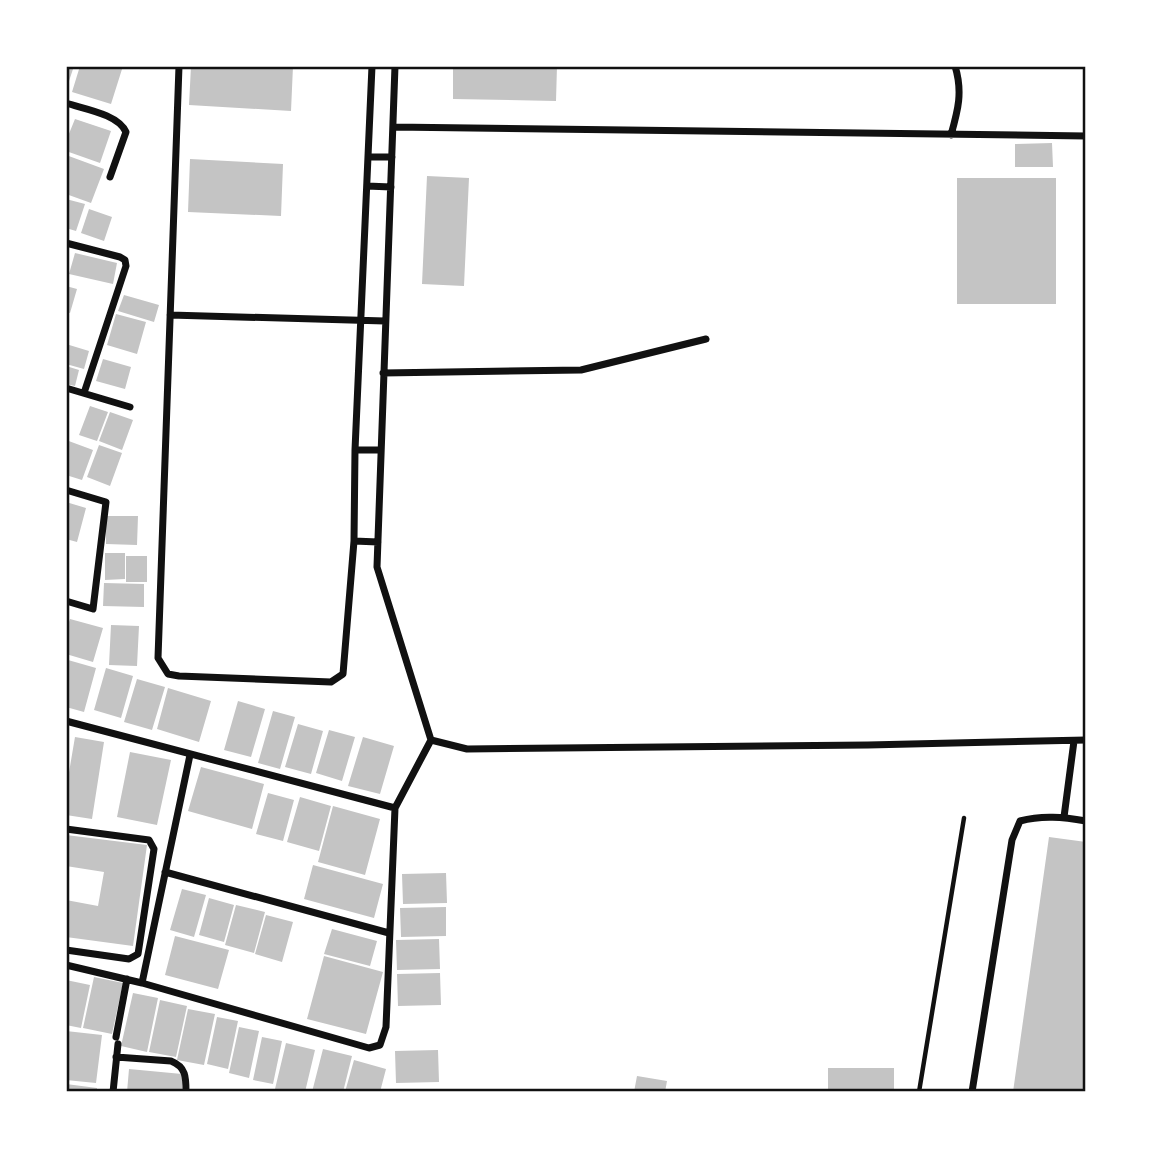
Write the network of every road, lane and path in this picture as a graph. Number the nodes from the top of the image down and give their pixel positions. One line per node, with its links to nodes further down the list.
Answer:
1 (179, 66): 15 (street)
2 (372, 66): 9 (street)
3 (394, 66): 6 (street)
4 (955, 66): 7 (street)
5 (66, 103): 11 (street)
6 (393, 127): 7 (street); 10 (street)
7 (951, 135): 8 (street)
8 (1086, 136)
9 (368, 157): 10 (street); 12 (street)
10 (392, 157): 13 (street)
11 (110, 177)
12 (367, 186): 13 (street); 16 (street)
13 (391, 187): 17 (street)
14 (66, 243): 21 (street)
15 (170, 315): 16 (street); 26 (street)
16 (361, 320): 17 (street); 23 (street)
17 (386, 321): 19 (street)
18 (705, 339): 19 (street)
19 (383, 373): 24 (street)
20 (66, 388): 21 (street)
21 (84, 393): 22 (street)
22 (130, 407)
23 (355, 450): 24 (street); 26 (street)
24 (380, 450): 27 (street)
25 (66, 489): 28 (street)
26 (354, 541): 27 (street)
27 (378, 542): 30 (street)
28 (66, 601)
29 (66, 721): 33 (street)
30 (431, 740): 32 (street); 34 (street)
31 (1086, 740): 32 (street)
32 (1074, 741): 35 (street)
33 (190, 755): 34 (street); 40 (street)
34 (395, 808): 42 (street)
35 (1064, 817): 37 (street); 51 (street)
36 (964, 818): 50 (lane)
37 (1086, 821)
38 (66, 829): 39 (street)
39 (153, 844): 40 (street); 43 (street)
40 (170, 846): 41 (street)
41 (165, 872): 42 (street); 46 (street)
42 (389, 933): 46 (street)
43 (66, 950)
44 (66, 965): 45 (street)
45 (127, 979): 46 (street); 47 (street)
46 (142, 983)
47 (117, 1057): 48 (street); 49 (street)
48 (113, 1091)
49 (187, 1091)
50 (919, 1091)
51 (972, 1091)

